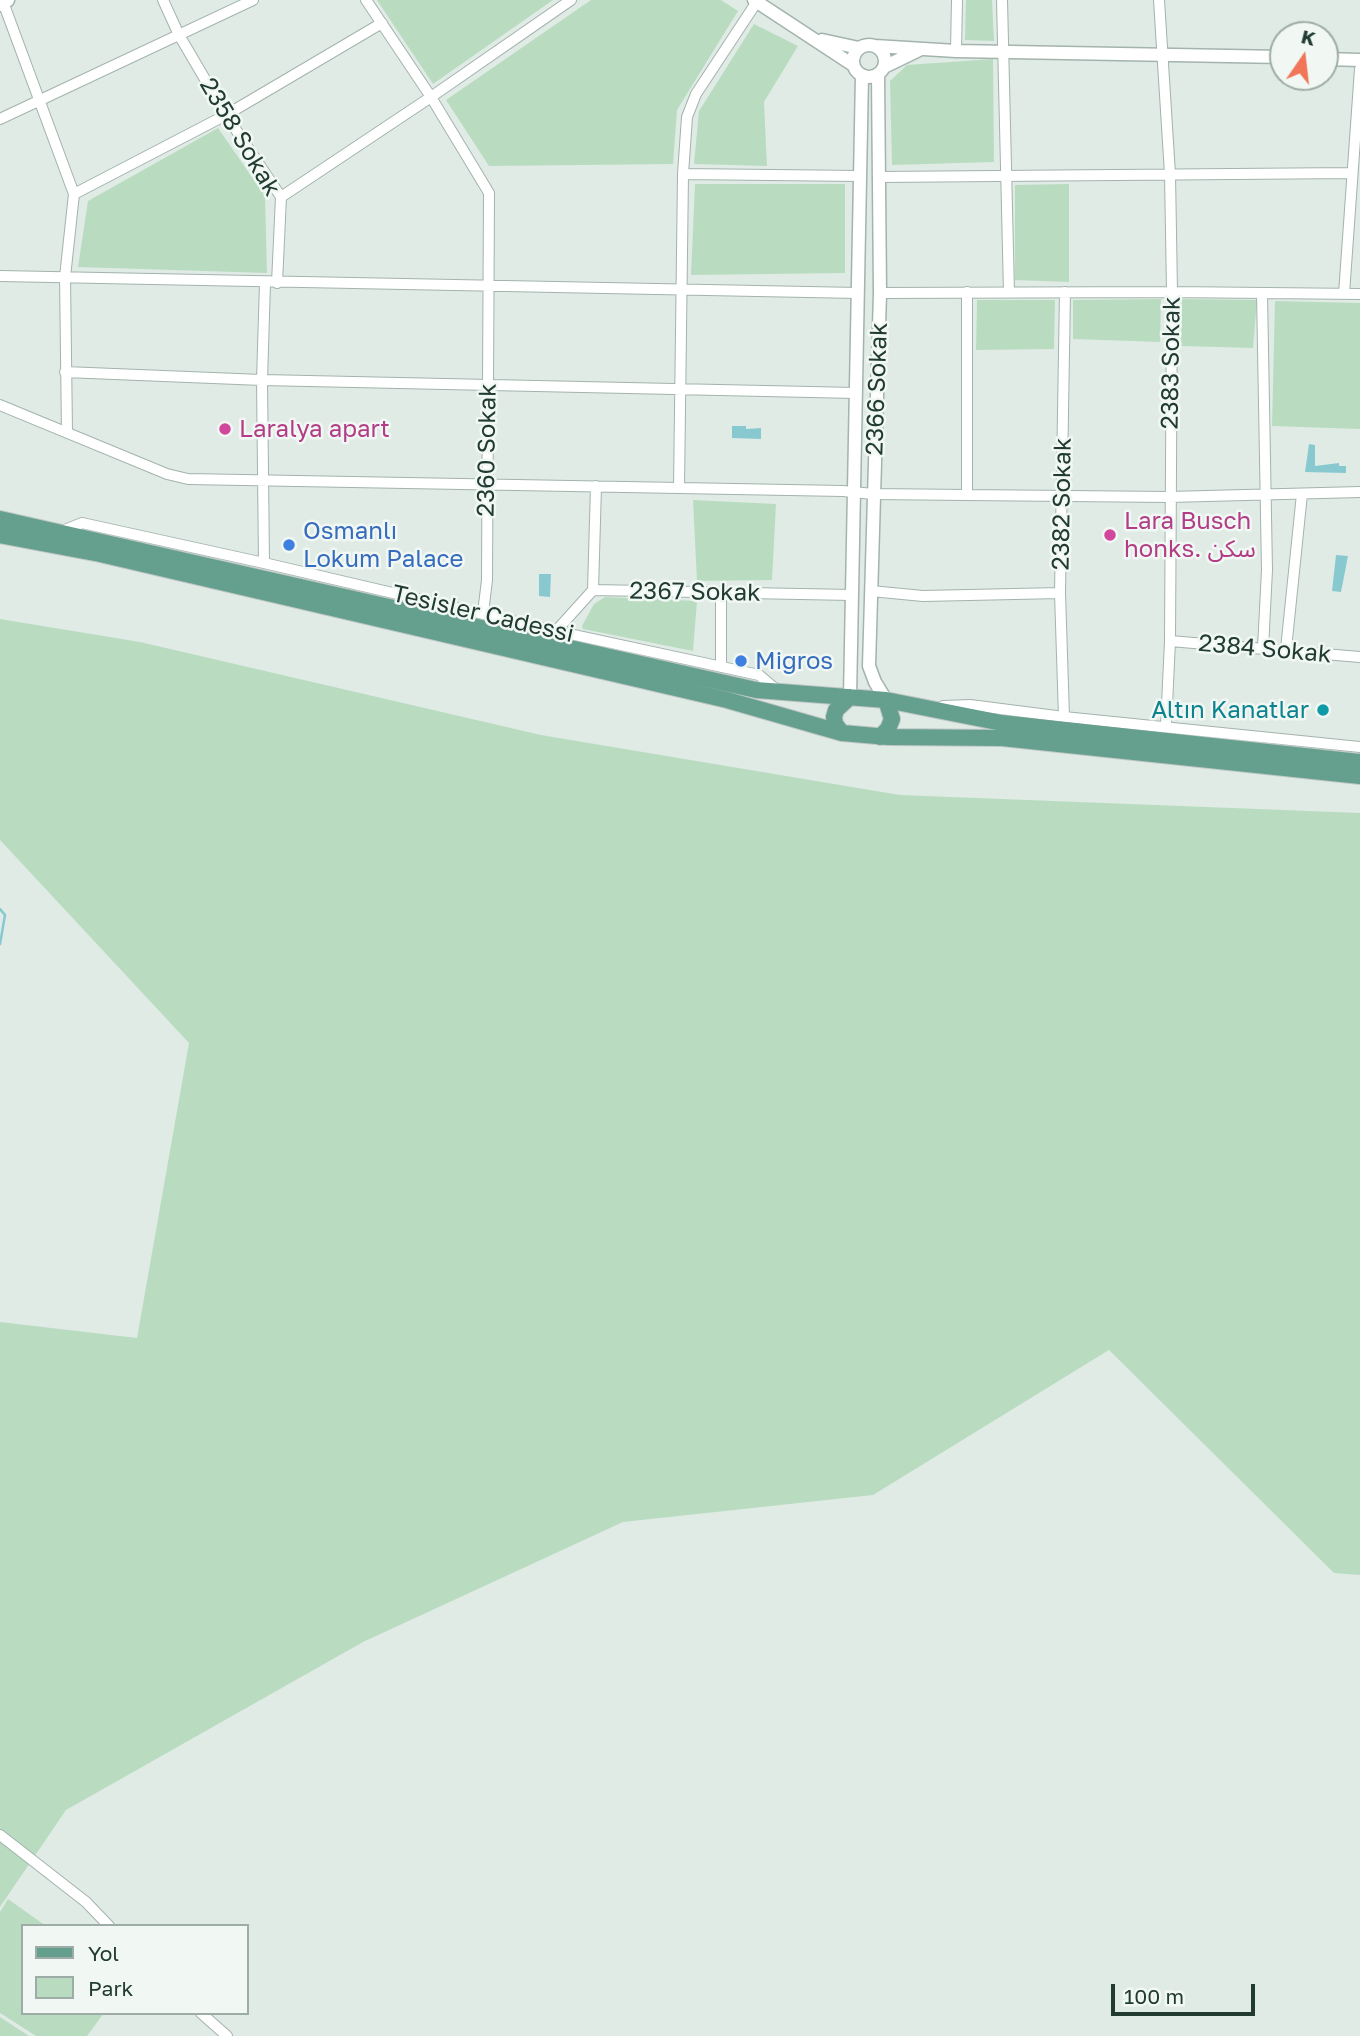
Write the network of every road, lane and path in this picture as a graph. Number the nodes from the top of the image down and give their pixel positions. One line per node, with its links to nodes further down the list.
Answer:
1 (163, 0): 11 (street, 2358 Sokak)
2 (253, 0): 11 (street)
3 (366, 0): 10 (street, 2360 Sokak)
4 (571, 0): 26 (street)
5 (957, 0): 16 (street)
6 (1002, 0): 17 (street)
7 (1158, 0): 18 (street, 2383 Sokak)
8 (757, 1): 12 (street); 31 (street)
9 (4, 2): 27 (street)
10 (382, 23): 26 (street, 2360 Sokak); 28 (street)
11 (179, 35): 27 (street); 28 (street, 2358 Sokak)
12 (814, 38): 14 (street); 22 (street)
13 (875, 46): 14 (street); 15 (street); 24 (street)
14 (859, 48): 22 (street)
15 (922, 48): 16 (street); 24 (street)
16 (956, 51): 17 (street)
17 (1003, 51): 18 (street); 34 (street)
18 (1161, 54): 19 (street); 32 (street, 2383 Sokak)
19 (1269, 58)
20 (1339, 59): 21 (street)
21 (1360, 60)
22 (853, 65): 25 (street)
23 (1360, 69): 30 (street)
24 (881, 71): 25 (street); 35 (street, 2366 Sokak)
25 (862, 75): 33 (street, 2366 Sokak)
26 (431, 97): 37 (street); 42 (street, 2360 Sokak)
27 (41, 101): 29 (street); 36 (street)
28 (226, 115): 36 (street); 37 (street, 2358 Sokak)
29 (0, 119)
30 (1351, 173): 32 (street); 51 (street)
31 (683, 174): 33 (street); 43 (street)
32 (1170, 174): 34 (street); 47 (street, 2383 Sokak)
33 (860, 176): 48 (street, 2366 Sokak)
34 (1006, 176): 35 (street); 45 (street)
35 (880, 177): 49 (street, 2366 Sokak)
36 (74, 194): 39 (street)
37 (281, 197): 41 (street, 2358 Sokak)
38 (0, 276): 39 (street)
39 (65, 277): 40 (street); 53 (street)
40 (265, 283): 41 (street); 54 (street)
41 (277, 283): 42 (street)
42 (490, 286): 43 (street); 55 (street, 2360 Sokak)
43 (681, 290): 48 (street); 56 (street)
44 (967, 292): 45 (street); 49 (street); 68 (street)
45 (1009, 292): 46 (street)
46 (1065, 292): 47 (street); 70 (street, 2382 Sokak)
47 (1172, 292): 50 (street); 71 (street, 2383 Sokak)
48 (858, 293): 57 (street, 2366 Sokak)
49 (880, 293): 66 (street, 2366 Sokak)
50 (1262, 293): 51 (street); 69 (street)
51 (1344, 294): 52 (street)
52 (1360, 294)
53 (65, 372): 54 (street); 59 (street)
54 (262, 380): 55 (street); 60 (street)
55 (488, 384): 56 (street); 61 (street, 2360 Sokak)
56 (679, 389): 57 (street); 63 (street)
57 (856, 393): 64 (street, 2366 Sokak)
58 (0, 405): 59 (street)
59 (67, 433): 60 (street)
60 (261, 480): 61 (street); 75 (street)
61 (486, 484): 62 (street); 81 (street, 2360 Sokak)
62 (597, 486): 63 (street); 76 (street)
63 (679, 488): 64 (street)
64 (855, 492): 66 (street); 80 (street, 2366 Sokak)
65 (1360, 492): 67 (street)
66 (873, 494): 68 (street); 77 (street, 2366 Sokak)
67 (1302, 494): 69 (street); 85 (street)
68 (967, 495): 70 (street)
69 (1267, 495): 71 (street); 84 (street)
70 (1063, 496): 71 (street); 79 (street, 2382 Sokak)
71 (1169, 497): 83 (street, 2383 Sokak)
72 (0, 519): 73 (main road)
73 (61, 532): 75 (street, Tesisler Cadessi); 88 (main road)
74 (0, 535): 94 (main road)
75 (264, 563): 81 (street, Tesisler Cadessi)
76 (593, 590): 78 (street, 2367 Sokak); 82 (street, 2367 Sokak)
77 (871, 591): 79 (street); 90 (street, 2366 Sokak)
78 (721, 592): 80 (street, 2367 Sokak); 87 (street)
79 (1060, 593): 92 (street, 2382 Sokak)
80 (852, 595): 89 (street, 2366 Sokak)
81 (483, 614): 82 (street, Tesisler Cadessi)
82 (556, 631): 87 (street, Tesisler Cadessi)
83 (1170, 641): 84 (street, 2384 Sokak); 93 (street, 2383 Sokak)
84 (1263, 648): 85 (street, 2384 Sokak)
85 (1286, 649): 86 (street, 2384 Sokak)
86 (1360, 657)
87 (721, 667): 88 (street, Tesisler Cadessi)
88 (779, 692): 89 (main road)
89 (850, 697): 90 (main road); 94 (main road)
90 (886, 700): 91 (main road); 95 (main road)
91 (918, 707): 92 (street); 97 (main road)
92 (1064, 717): 93 (street)
93 (1166, 726): 96 (street)
94 (842, 733): 95 (main road)
95 (880, 737): 98 (main road)
96 (1360, 747)
97 (1360, 762)
98 (1360, 776)
99 (0, 1835): 100 (street)
100 (107, 1924)
101 (203, 2015): 102 (street)
102 (228, 2036)

